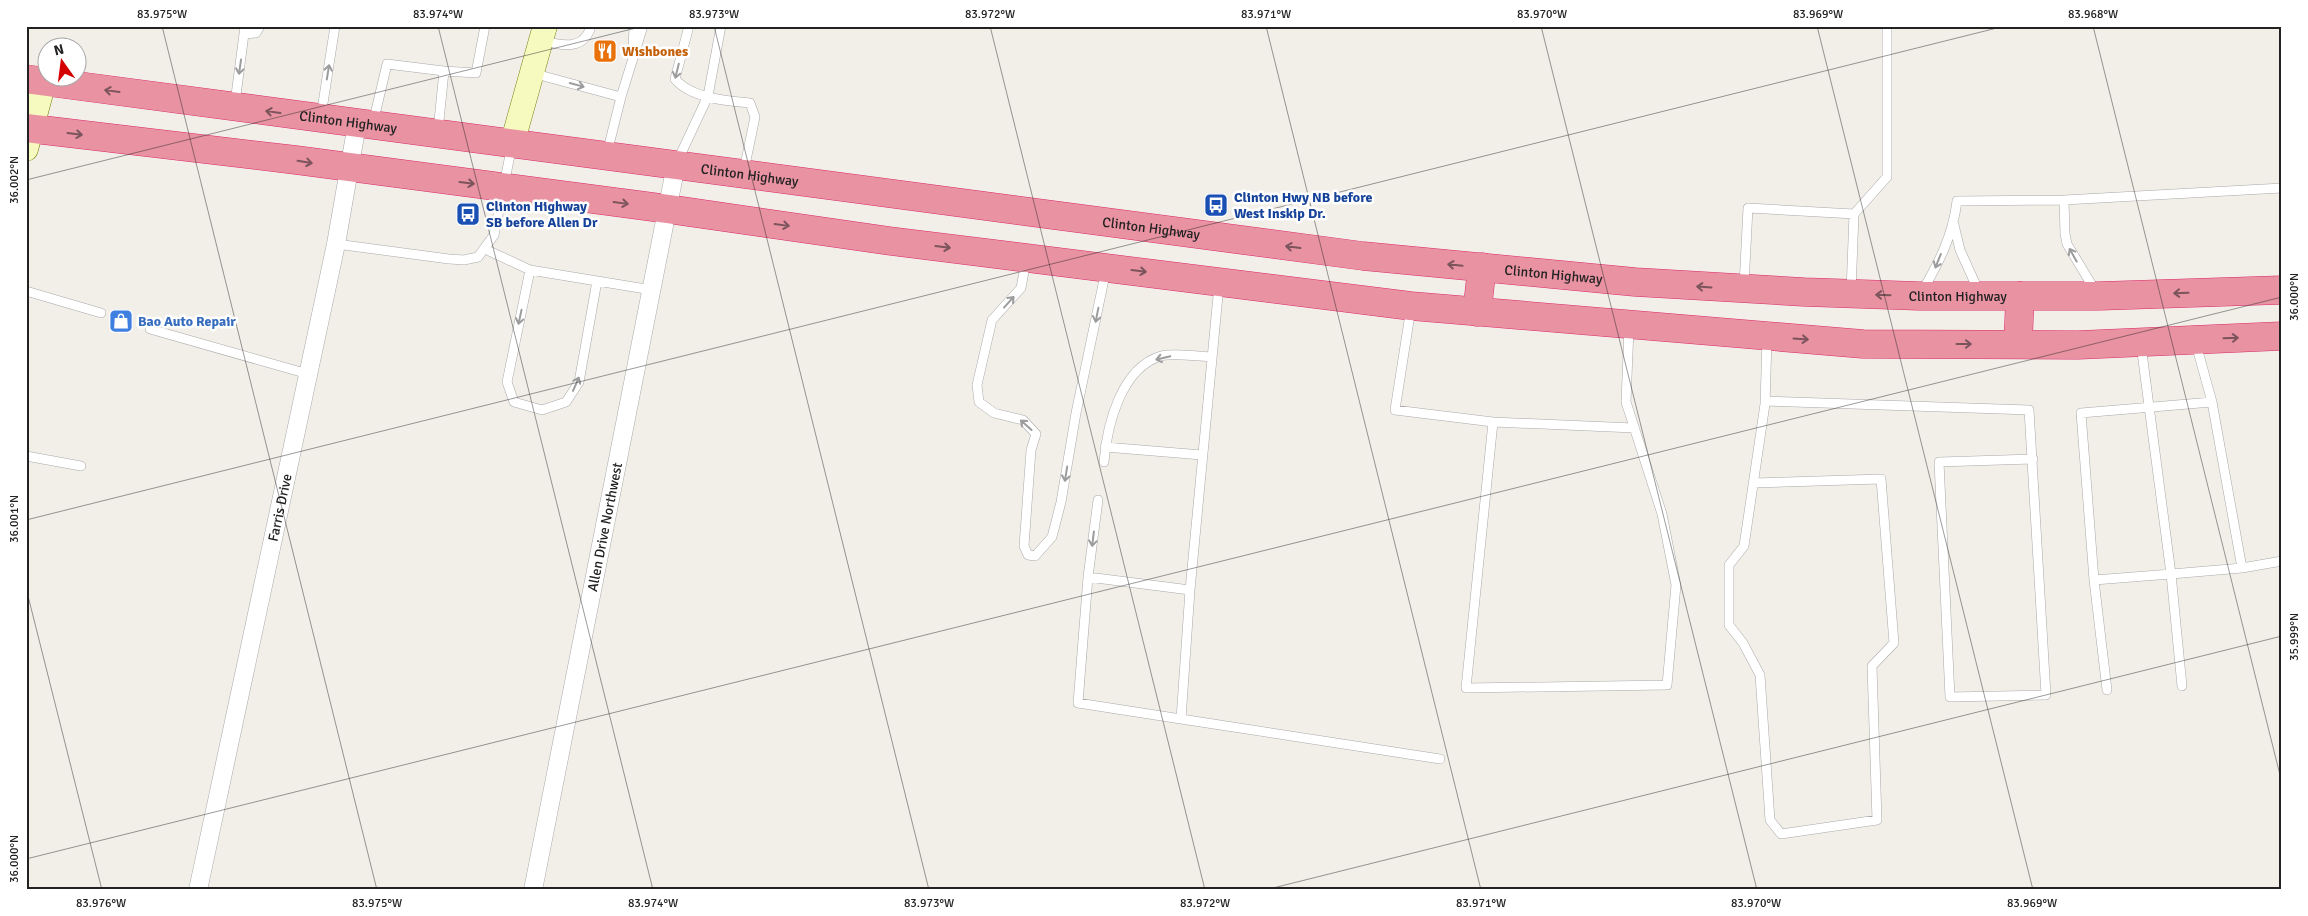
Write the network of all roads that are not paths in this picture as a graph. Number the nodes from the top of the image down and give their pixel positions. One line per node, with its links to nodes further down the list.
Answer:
1 (260, 26): 10 (lane)
2 (335, 26): 19 (lane, one-way to 2)
3 (485, 26): 13 (lane)
4 (591, 26): 11 (lane)
5 (634, 26): 12 (lane)
6 (642, 26): 12 (lane)
7 (689, 26): 16 (lane, one-way to 16)
8 (722, 26): 16 (lane)
9 (1887, 26): 33 (lane)
10 (244, 30): 18 (lane, one-way to 18)
11 (543, 33): 14 (street)
12 (633, 59): 17 (lane)
13 (444, 71): 20 (lane); 21 (lane)
14 (532, 73): 17 (lane, one-way to 17); 23 (street)
15 (35, 81): 18 (highway, Clinton Highway, one-way to 15); 22 (street)
16 (708, 96): 25 (lane); 27 (lane)
17 (621, 97): 24 (lane)
18 (234, 107): 19 (highway, Clinton Highway, one-way to 18)
19 (320, 118): 20 (highway, Clinton Highway)
20 (365, 124): 21 (highway, Clinton Highway); 26 (street, Farris Drive)
21 (438, 134): 23 (highway, Clinton Highway)
22 (28, 135): 26 (highway, one-way to 26)
23 (512, 144): 24 (highway, Clinton Highway); 28 (lane)
24 (607, 156): 25 (highway, Clinton Highway)
25 (676, 165): 27 (highway, Clinton Highway); 31 (street, Allen Drive Northwest)
26 (350, 168): 28 (highway, one-way to 28); 35 (street, Farris Drive)
27 (743, 174): 32 (highway, Clinton Highway)
28 (503, 187): 31 (highway, one-way to 31); 36 (lane)
29 (2282, 188): 30 (lane)
30 (2064, 200): 34 (lane); 51 (lane, one-way to 30)
31 (668, 209): 37 (highway, one-way to 37); 44 (street, Allen Drive Northwest)
32 (1036, 214): 37 (highway); 39 (highway, Clinton Highway, one-way to 32)
33 (1854, 214): 43 (lane); 47 (lane)
34 (1954, 225): 48 (lane, one-way to 48); 49 (lane)
35 (336, 244): 36 (lane); 63 (street, Farris Drive)
36 (485, 249): 40 (lane)
37 (1027, 257): 38 (highway); 38 (lane, one-way to 37)
38 (1107, 267): 42 (highway, one-way to 42)
39 (1482, 267): 43 (highway, Clinton Highway, one-way to 39); 53 (highway)
40 (530, 270): 41 (lane); 41 (lane, one-way to 41)
41 (597, 281): 44 (lane)
42 (1220, 282): 52 (highway); 62 (lane)
43 (1743, 289): 47 (highway, Clinton Highway)
44 (652, 290): 88 (street, Allen Drive Northwest)
45 (2282, 290): 51 (highway, Clinton Highway, one-way to 51)
46 (26, 291): 54 (lane)
47 (1851, 294): 48 (highway, Clinton Highway, one-way to 47)
48 (1919, 296): 49 (highway, Clinton Highway)
49 (1981, 296): 50 (highway, Clinton Highway)
50 (2020, 296): 51 (highway, Clinton Highway); 61 (highway)
51 (2099, 296)
52 (1411, 306): 53 (highway); 67 (lane)
53 (1478, 312): 55 (highway)
54 (101, 313)
55 (1629, 325): 58 (highway); 68 (lane)
56 (150, 329): 63 (lane)
57 (2282, 336): 59 (highway, one-way to 57)
58 (1767, 337): 61 (highway, one-way to 61); 64 (lane)
59 (2195, 340): 60 (highway); 65 (lane)
60 (2140, 342): 61 (highway); 66 (lane)
61 (2018, 344)
62 (1211, 357): 69 (lane, one-way to 69); 70 (lane)
63 (308, 374): 87 (street, Farris Drive)
64 (1765, 401): 72 (lane); 75 (lane)
65 (2212, 402): 66 (lane); 78 (lane)
66 (2150, 407): 79 (lane); 81 (lane)
67 (1493, 422): 68 (lane); 68 (lane)
68 (1634, 428)
69 (1105, 447): 70 (lane); 73 (lane)
70 (1202, 455): 82 (lane)
71 (26, 456): 74 (lane)
72 (2032, 460): 72 (lane)
73 (1104, 462)
74 (81, 466)
75 (1753, 483): 75 (lane)
76 (1098, 500): 80 (lane, one-way to 80)
77 (2282, 561): 78 (lane)
78 (2242, 568): 79 (lane)
79 (2171, 574): 81 (lane); 83 (lane)
80 (1088, 577): 82 (lane); 85 (lane)
81 (2094, 580): 84 (lane)
82 (1190, 590): 85 (lane)
83 (2182, 686)
84 (2107, 690)
85 (1181, 719): 86 (lane)
86 (1440, 759)
87 (198, 890)
88 (532, 890)

